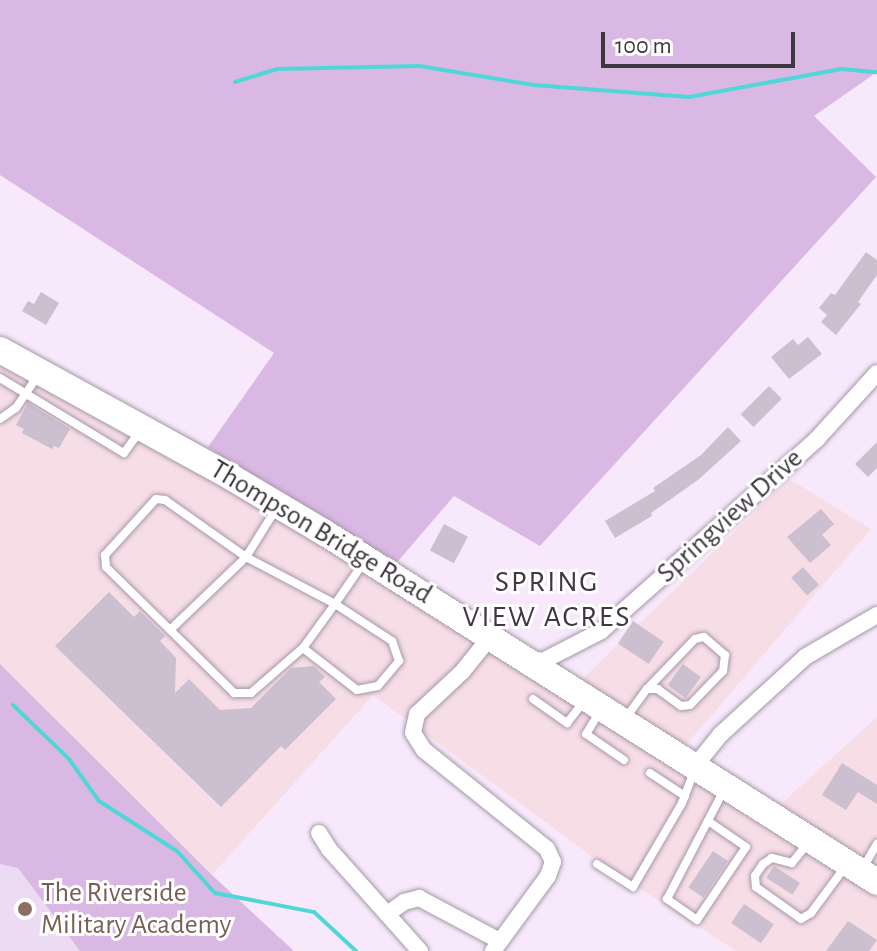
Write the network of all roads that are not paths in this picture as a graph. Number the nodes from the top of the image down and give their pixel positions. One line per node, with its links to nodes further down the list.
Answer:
1 (0, 350): 4 (highway, Thompson Bridge Road)
2 (877, 373): 14 (street, Springview Drive)
3 (0, 378): 4 (lane)
4 (34, 381): 5 (lane); 6 (highway, Thompson Bridge Road)
5 (0, 419)
6 (279, 505): 7 (lane); 8 (highway, Thompson Bridge Road)
7 (246, 557): 9 (lane); 11 (lane); 11 (lane)
8 (366, 558): 9 (lane); 12 (highway, Thompson Bridge Road)
9 (335, 604): 13 (lane); 13 (lane)
10 (877, 615): 19 (street)
11 (170, 630): 13 (lane)
12 (491, 636): 14 (highway, Thompson Bridge Road); 30 (street)
13 (303, 648)
14 (528, 659): 17 (highway, Thompson Bridge Road)
15 (647, 689): 15 (lane); 17 (lane)
16 (533, 699): 17 (lane)
17 (605, 708): 18 (lane); 19 (highway, Thompson Bridge Road)
18 (624, 760)
19 (695, 766): 21 (highway, Thompson Bridge Road); 22 (lane)
20 (650, 773): 22 (lane)
21 (726, 786): 23 (lane); 25 (highway, Thompson Bridge Road)
22 (685, 796): 27 (lane)
23 (708, 821): 23 (lane)
24 (319, 833): 29 (street)
25 (811, 840): 28 (highway, Thompson Bridge Road); 28 (lane)
26 (877, 844): 28 (lane)
27 (597, 864)
28 (862, 872)
29 (387, 914): 30 (street); 31 (street)
30 (497, 946)
31 (420, 951)

